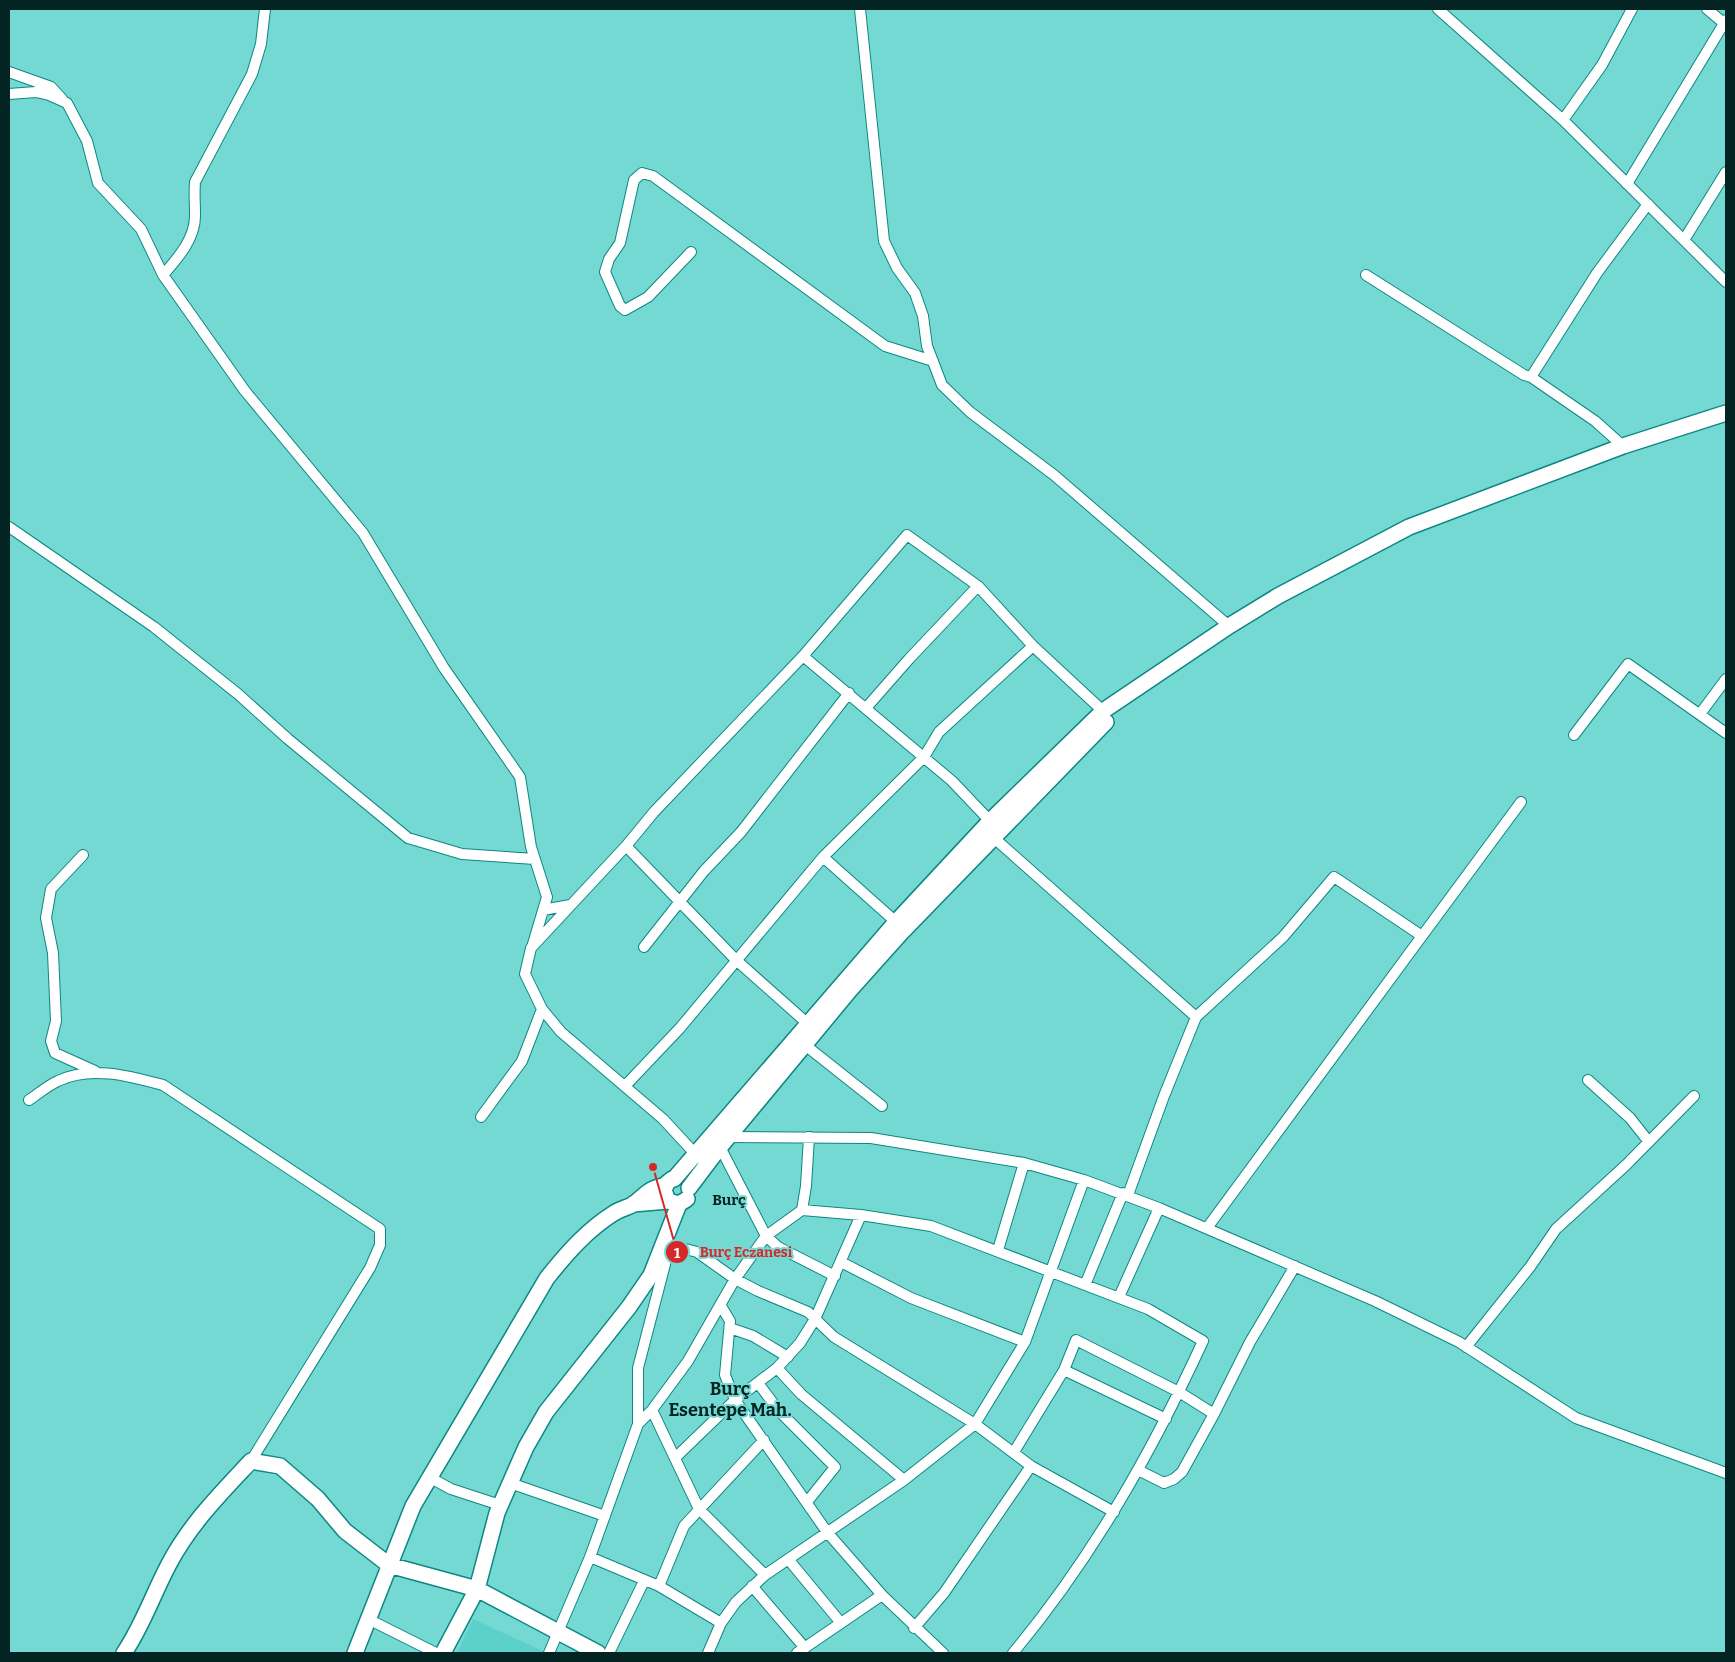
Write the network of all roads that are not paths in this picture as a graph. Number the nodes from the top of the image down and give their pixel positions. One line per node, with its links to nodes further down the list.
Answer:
1 (265, 9): 16 (street)
2 (860, 9): 19 (street)
3 (1438, 9): 10 (street)
4 (1632, 9): 10 (street)
5 (1707, 9): 6 (street)
6 (1726, 23): 12 (street)
7 (9, 72): 9 (street)
8 (9, 94): 9 (street)
9 (66, 103): 16 (street)
10 (1563, 120): 12 (street)
11 (1726, 172): 14 (street)
12 (1627, 184): 13 (street)
13 (1648, 204): 14 (street); 20 (street)
14 (1684, 240): 18 (street)
15 (691, 252): 19 (street)
16 (163, 275): 43 (street)
17 (1366, 275): 20 (street)
18 (1726, 282)
19 (933, 362): 25 (street)
20 (1531, 377): 22 (street)
21 (1726, 413): 22 (main road)
22 (1623, 446): 25 (main road)
23 (9, 528): 43 (street)
24 (978, 586): 26 (street); 27 (street); 31 (street)
25 (1229, 626): 30 (main road)
26 (1033, 646): 32 (street); 36 (street)
27 (803, 656): 29 (street); 40 (street)
28 (1726, 679): 33 (street)
29 (849, 693): 31 (street); 44 (street)
30 (1127, 696): 32 (main road); 39 (main road)
31 (866, 708): 36 (street)
32 (1103, 711): 38 (main road)
33 (1700, 714): 34 (street); 35 (street)
34 (1726, 733)
35 (1574, 735)
36 (924, 757): 38 (street); 42 (street)
37 (1521, 802): 48 (street)
38 (990, 822): 39 (main road)
39 (984, 841): 47 (main road); 53 (street); 55 (main road)
40 (626, 846): 44 (street); 45 (street)
41 (83, 855): 56 (street)
42 (823, 857): 47 (street); 51 (street)
43 (535, 859): 46 (street)
44 (680, 901): 49 (street); 51 (street)
45 (570, 905): 46 (street); 50 (street)
46 (543, 910): 50 (street)
47 (896, 922): 54 (main road)
48 (1422, 936): 53 (street); 75 (street)
49 (644, 947)
50 (532, 948): 52 (street)
51 (736, 960): 54 (street); 58 (street)
52 (542, 1009): 58 (street); 62 (street)
53 (1196, 1017): 71 (street)
54 (807, 1022): 64 (main road)
55 (805, 1045): 61 (street); 64 (main road)
56 (100, 1074): 60 (street); 105 (street)
57 (1588, 1080): 65 (street)
58 (625, 1086): 66 (street)
59 (1694, 1096): 65 (street)
60 (29, 1100)
61 (882, 1106)
62 (480, 1117)
63 (809, 1137): 64 (street); 67 (street); 73 (street)
64 (719, 1140): 66 (main road); 68 (main road); 76 (street)
65 (1649, 1142): 90 (street)
66 (695, 1154): 68 (street); 70 (main road)
67 (1024, 1164): 69 (street); 78 (street)
68 (707, 1166): 70 (main road)
69 (1084, 1180): 71 (street); 81 (street)
70 (671, 1192): 77 (main road); 109 (main road)
71 (1126, 1194): 72 (street); 84 (street)
72 (1159, 1208): 75 (street); 85 (street)
73 (802, 1210): 74 (street); 76 (street)
74 (860, 1215): 78 (street); 79 (street)
75 (1207, 1228): 80 (street)
76 (766, 1236): 82 (street); 83 (street)
77 (668, 1243): 83 (street); 100 (street); 111 (main road)
78 (998, 1250): 81 (street)
79 (841, 1262): 82 (street); 89 (street)
80 (1295, 1266): 90 (street); 98 (street)
81 (1050, 1272): 84 (street); 89 (street)
82 (835, 1276): 87 (street)
83 (735, 1279): 86 (street); 87 (street)
84 (1084, 1286): 85 (street)
85 (1118, 1297): 95 (street)
86 (721, 1306): 88 (street); 97 (street)
87 (815, 1319): 91 (street); 101 (street)
88 (730, 1328): 91 (street); 96 (street)
89 (1025, 1342): 101 (street)
90 (1466, 1347): 108 (street)
91 (788, 1357): 92 (street)
92 (777, 1368): 94 (street); 110 (street)
93 (1064, 1370): 95 (street); 99 (street); 103 (street)
94 (758, 1383): 96 (street); 112 (street)
95 (1180, 1392): 98 (street); 99 (street)
96 (735, 1400): 102 (street); 104 (street)
97 (652, 1410): 100 (street); 104 (street)
98 (1214, 1414): 107 (street)
99 (1166, 1418): 107 (street)
100 (638, 1424): 116 (street)
101 (975, 1424): 103 (street); 110 (street)
102 (764, 1440): 112 (street); 114 (street)
103 (1014, 1452): 106 (street)
104 (675, 1458): 114 (street)
105 (251, 1461): 120 (main road); 133 (main road)
106 (1031, 1466): 115 (street); 130 (street)
107 (1138, 1470): 115 (street)
108 (1726, 1473)
109 (429, 1477): 113 (street); 120 (main road)
110 (904, 1480): 117 (street)
111 (510, 1482): 113 (main road); 116 (street)
112 (806, 1502): 117 (street)
113 (500, 1505): 125 (main road)
114 (699, 1509): 121 (street); 123 (street)
115 (1114, 1512): 142 (street)
116 (605, 1516): 118 (street)
117 (827, 1532): 119 (street); 126 (street)
118 (590, 1557): 122 (street); 131 (street)
119 (788, 1560): 121 (street); 129 (street)
120 (389, 1565): 125 (main road); 127 (main road)
121 (765, 1575): 124 (street)
122 (644, 1581): 123 (street); 139 (street)
123 (659, 1586): 128 (street)
124 (752, 1586): 128 (street); 132 (street)
125 (477, 1589): 131 (main road); 136 (main road)
126 (882, 1595): 129 (street); 130 (street)
127 (368, 1619): 134 (main road); 135 (street)
128 (721, 1623): 140 (street)
129 (841, 1623): 132 (street)
130 (914, 1628): 141 (street)
131 (558, 1632): 137 (street); 138 (main road)
132 (801, 1650)
133 (124, 1653)
134 (355, 1653)
135 (436, 1653)
136 (443, 1653)
137 (549, 1653)
138 (598, 1653)
139 (609, 1653)
140 (708, 1653)
141 (943, 1653)
142 (1013, 1653)

